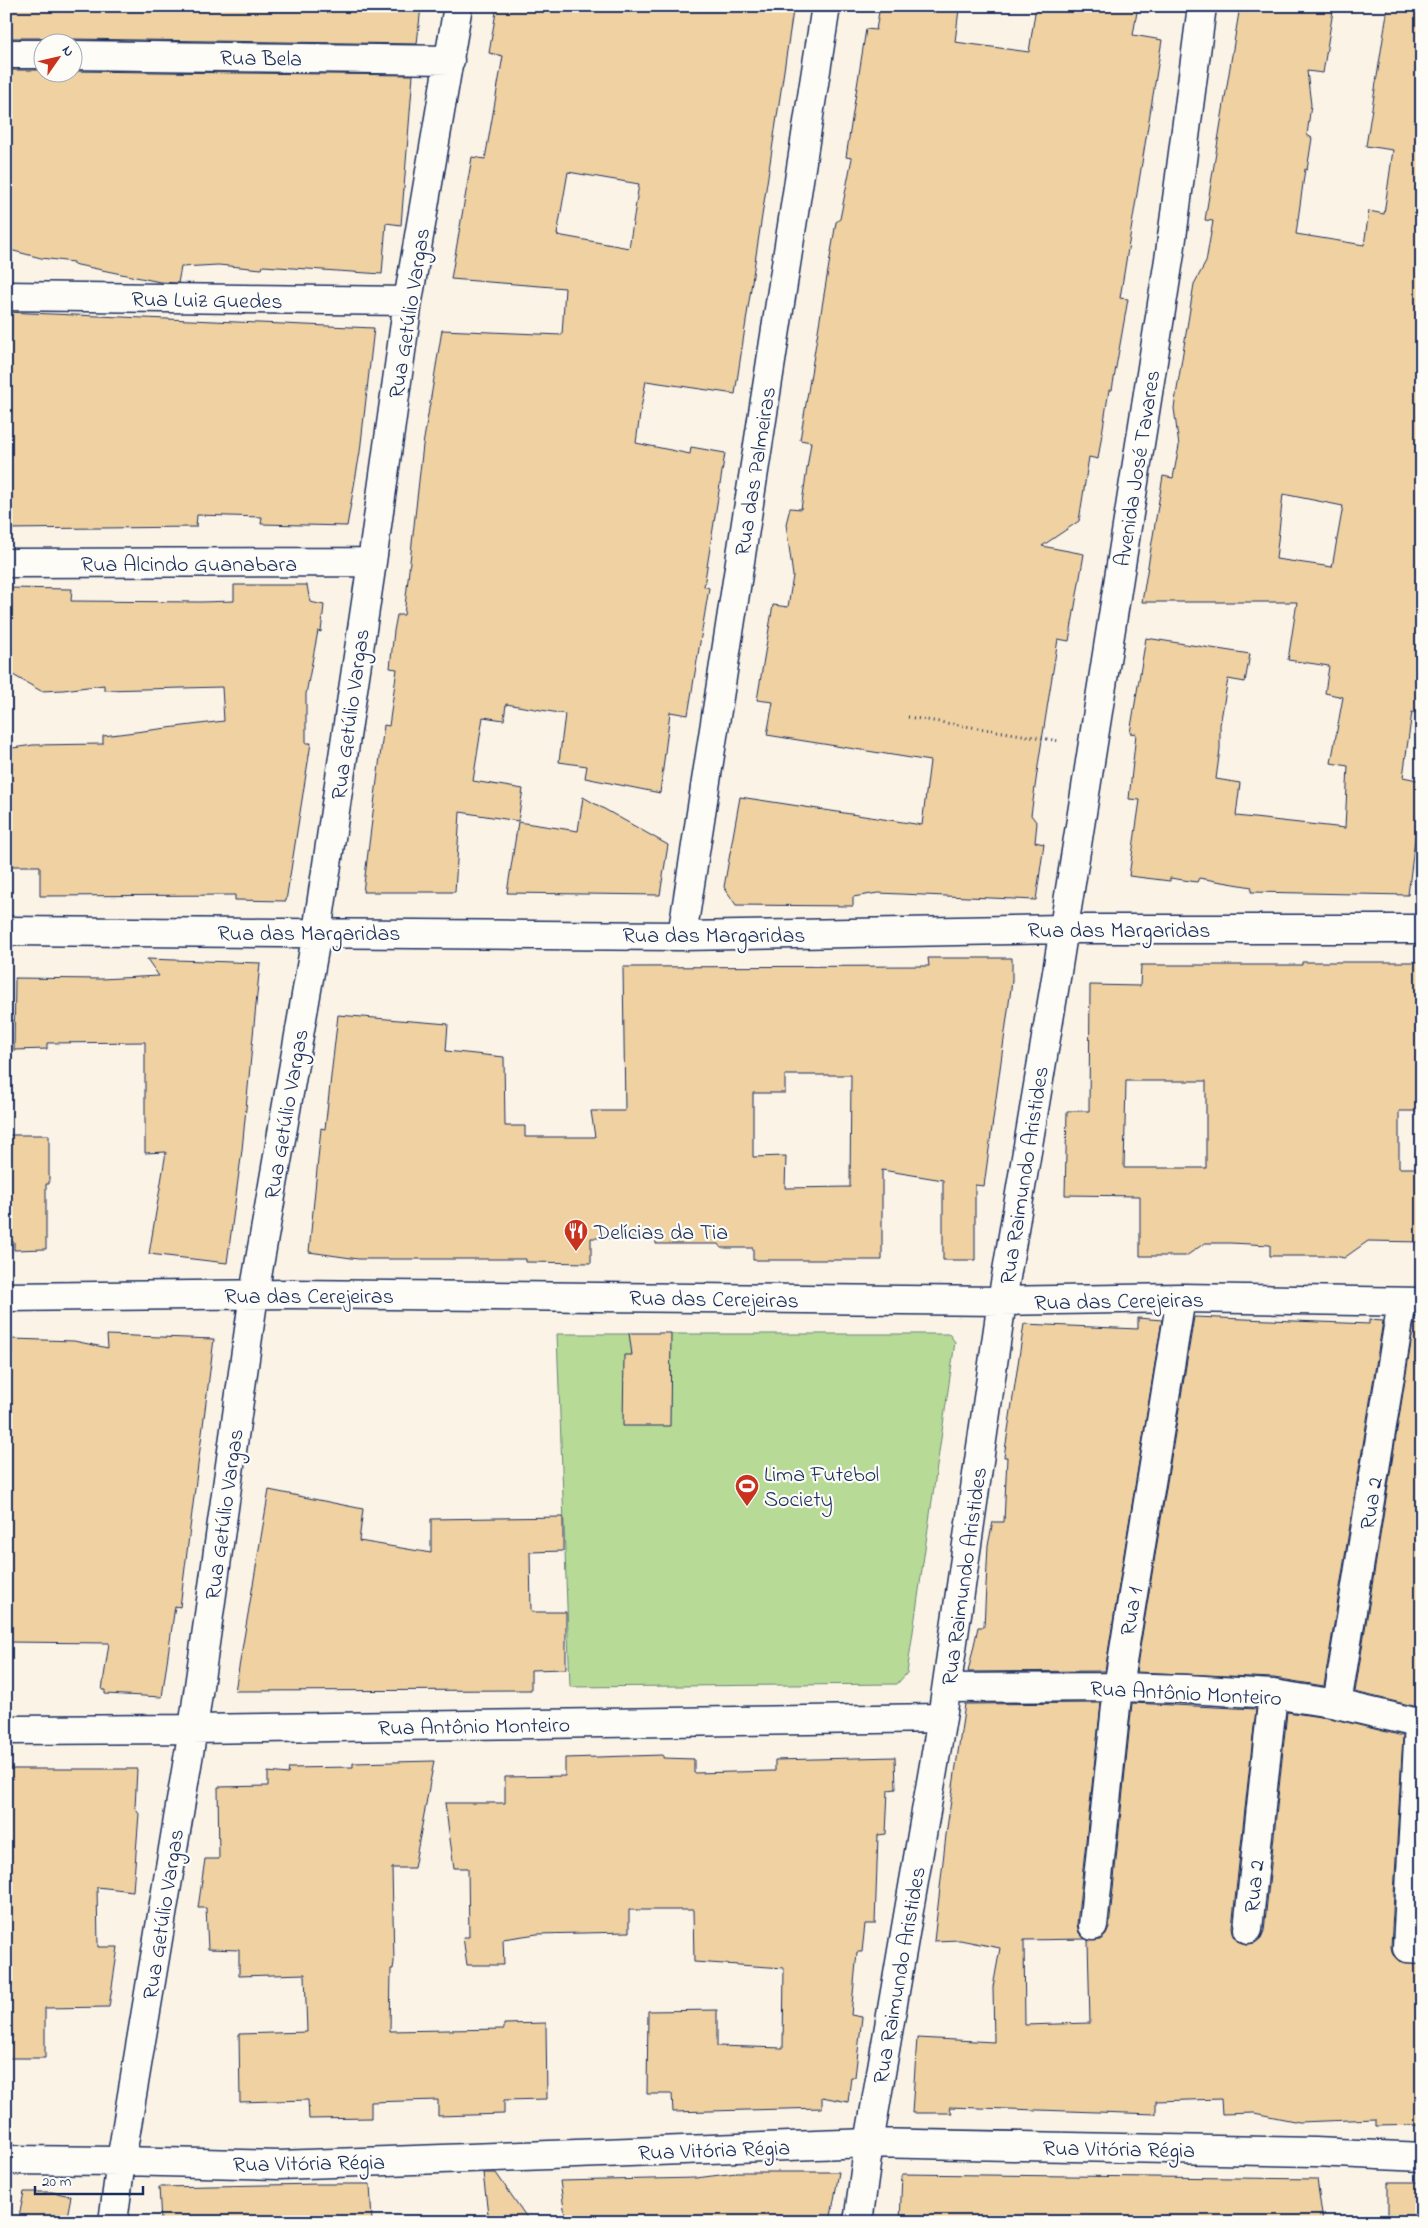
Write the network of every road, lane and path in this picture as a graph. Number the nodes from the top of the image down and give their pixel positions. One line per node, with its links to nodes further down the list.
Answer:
1 (458, 6): 7 (street, Rua Getúlio Vargas)
2 (826, 6): 18 (street, Rua das Palmeiras)
3 (1202, 6): 13 (street, Avenida José Tavares)
4 (6, 54): 5 (street)
5 (32, 54)
6 (82, 55): 7 (street, Rua Bela)
7 (450, 60): 9 (street, Rua Getúlio Vargas)
8 (6, 296): 9 (street, Rua Luiz Guedes)
9 (408, 302): 10 (street, Rua Getúlio Vargas)
10 (372, 562): 11 (street, Rua Alcindo Guanabara); 17 (street, Rua Getúlio Vargas)
11 (6, 563)
12 (908, 717): 13 (path)
13 (1093, 746): 14 (street, Avenida José Tavares)
14 (1064, 929): 15 (street, Rua das Margaridas); 18 (street, Rua das Margaridas); 22 (street, Rua Raimundo Aristides)
15 (1422, 929)
16 (6, 931): 17 (street, Rua das Margaridas)
17 (317, 932): 18 (street, Rua das Margaridas); 19 (street, Rua Getúlio Vargas)
18 (682, 936)
19 (254, 1294): 20 (street, Rua das Cerejeiras); 22 (street, Rua das Cerejeiras); 30 (street, Rua Getúlio Vargas)
20 (6, 1297)
21 (1181, 1298): 22 (street, Rua das Cerejeiras); 23 (street, Rua das Cerejeiras); 24 (street, Rua 1)
22 (1002, 1301): 25 (street, Rua Raimundo Aristides)
23 (1412, 1302): 27 (street, Rua 2)
24 (1118, 1687): 25 (street, Rua Antônio Monteiro); 26 (street, Rua Antônio Monteiro); 32 (street, Rua 1)
25 (947, 1688): 28 (street, Rua Raimundo Aristides)
26 (1273, 1694): 27 (street, Rua Antônio Monteiro); 33 (street, Rua 2)
27 (1337, 1704): 29 (street, Rua Antônio Monteiro)
28 (942, 1718): 30 (street, Rua Antônio Monteiro); 35 (street, Rua Raimundo Aristides)
29 (1420, 1723): 34 (street)
30 (193, 1729): 31 (street, Rua Antônio Monteiro); 38 (street, Rua Getúlio Vargas)
31 (6, 1730)
32 (1094, 1926)
33 (1248, 1929)
34 (1422, 1949)
35 (869, 2143): 36 (street, Rua Vitória Régia); 38 (street, Rua Vitória Régia); 40 (street, Rua Raimundo Aristides)
36 (1422, 2157)
37 (6, 2160): 38 (street, Rua Vitória Régia)
38 (121, 2161): 39 (street, Rua Getúlio Vargas)
39 (113, 2222)
40 (858, 2222)

